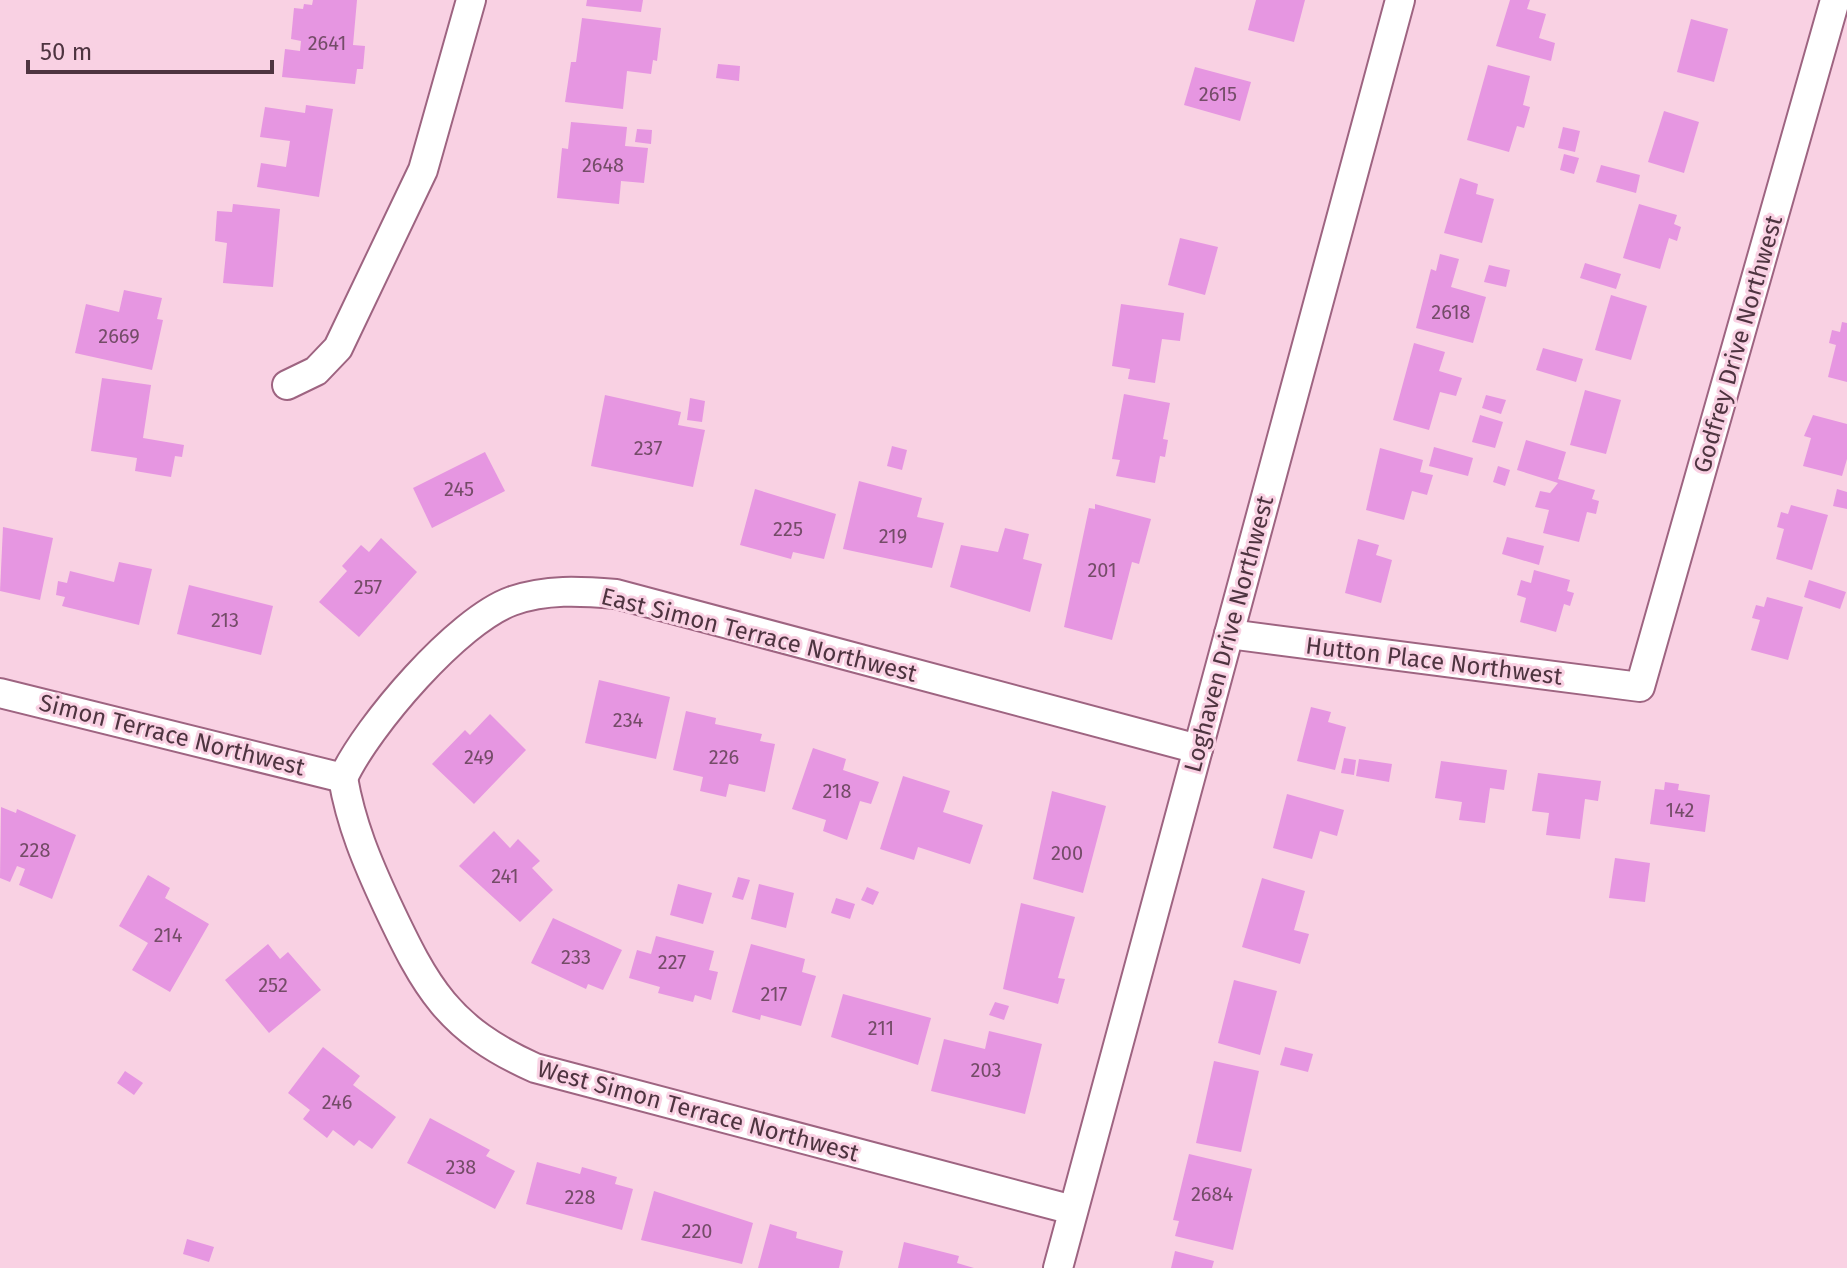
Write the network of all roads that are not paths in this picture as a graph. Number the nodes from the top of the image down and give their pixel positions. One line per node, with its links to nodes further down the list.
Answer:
1 (471, 0): 4 (street)
2 (1400, 0): 5 (street, Loghaven Drive Northwest)
3 (1835, 0): 6 (street, Godfrey Drive Northwest)
4 (287, 385)
5 (1229, 634): 6 (street, Hutton Place Northwest); 8 (street, Loghaven Drive Northwest)
6 (1640, 687)
7 (0, 693): 9 (street, Simon Terrace Northwest)
8 (1198, 749): 9 (street, East Simon Terrace Northwest); 10 (street, Loghaven Drive Northwest)
9 (343, 778): 10 (street, West Simon Terrace Northwest)
10 (1073, 1210): 11 (street, Loghaven Drive Northwest)
11 (1058, 1268)

